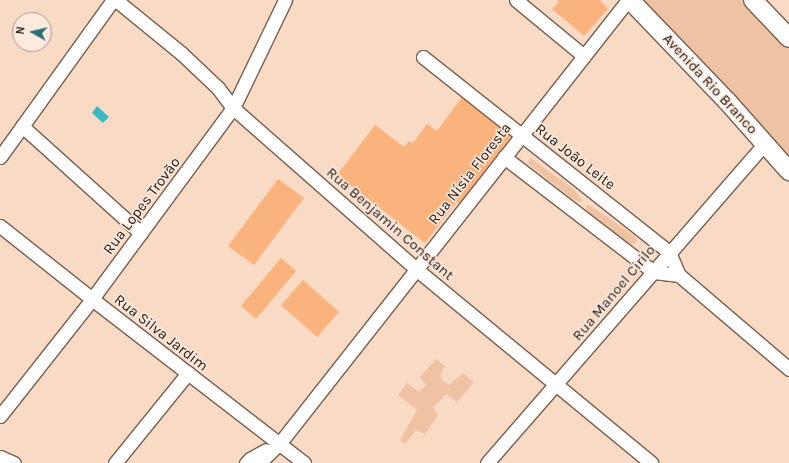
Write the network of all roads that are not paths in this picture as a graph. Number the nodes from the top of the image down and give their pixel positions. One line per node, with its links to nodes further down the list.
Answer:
1 (114, 0): 9 (street, Rua Benjamin Constant); 10 (street)
2 (285, 0): 9 (street, Rua Lopes Trovão)
3 (516, 0): 7 (street)
4 (629, 0): 7 (street, Rua Nísia Floresta); 12 (main road, Avenida Rio Branco)
5 (753, 0): 6 (main road)
6 (789, 38)
7 (584, 56): 11 (street, Rua Nísia Floresta)
8 (423, 57): 11 (street, Rua João Leite)
9 (233, 108): 17 (street, Rua Lopes Trovão); 19 (street, Rua Benjamin Constant)
10 (22, 126): 14 (street); 17 (street)
11 (521, 135): 13 (street, Rua Nísia Floresta); 18 (street, Rua João Leite)
12 (765, 144): 15 (main road, Avenida Rio Branco); 18 (street, Rua Manoel Cirilo)
13 (504, 157): 19 (street, Rua Nísia Floresta); 20 (street)
14 (0, 158)
15 (789, 171)
16 (0, 226): 22 (street, Rua Silva Jardim)
17 (141, 233): 22 (street, Rua Lopes Trovão)
18 (669, 252): 20 (street, Rua Manoel Cirilo); 21 (street, Rua João Leite)
19 (416, 269): 25 (street, Rua Benjamin Constant); 27 (street, Rua Nísia Floresta)
20 (654, 272): 21 (street); 25 (street, Rua Manoel Cirilo)
21 (679, 276): 23 (street, Rua João Leite)
22 (92, 299): 24 (street, Rua Silva Jardim); 26 (street, Rua Lopes Trovão)
23 (789, 369)
24 (188, 374): 27 (street, Rua Silva Jardim); 31 (street)
25 (556, 385): 29 (street, Rua Manoel Cirilo); 35 (street, Rua Benjamin Constant)
26 (0, 416)
27 (279, 444): 32 (street, Rua Nísia Floresta); 33 (street, Rua Nísia Floresta); 34 (street, Rua Silva Jardim)
28 (0, 457): 30 (street)
29 (489, 462)
30 (14, 463)
31 (115, 463)
32 (246, 463)
33 (259, 463)
34 (304, 463)
35 (651, 463)

